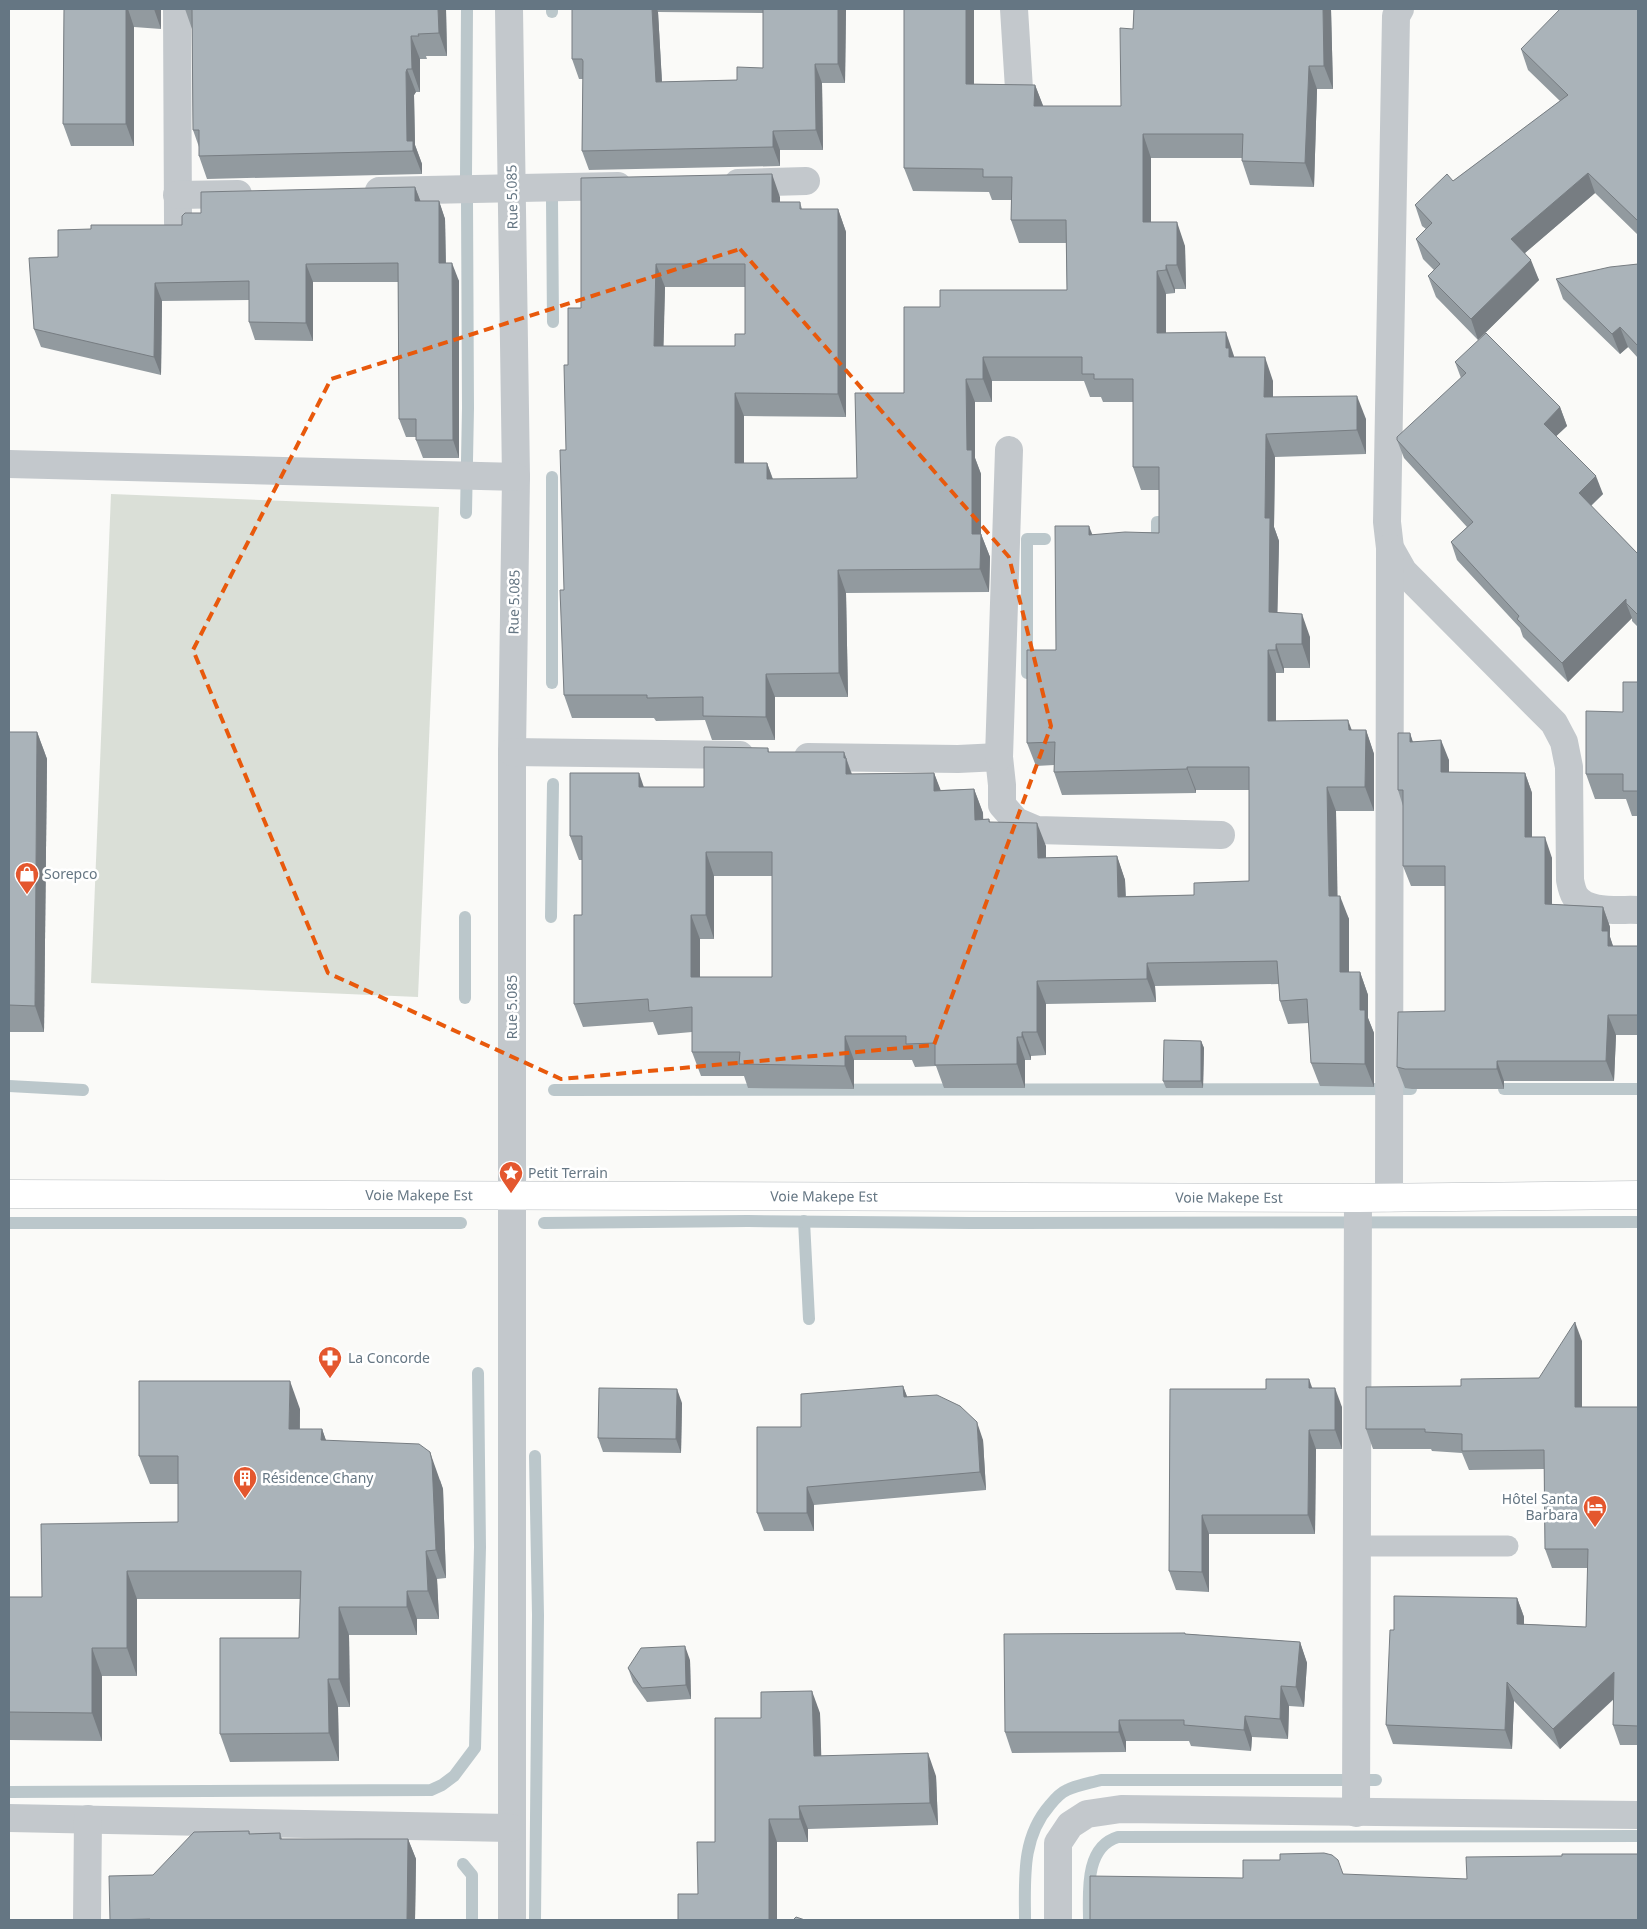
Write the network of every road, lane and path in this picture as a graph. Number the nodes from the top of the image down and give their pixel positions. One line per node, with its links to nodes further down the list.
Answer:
1 (177, 9): 12 (street)
2 (509, 9): 9 (street, Rue 5.085)
3 (1014, 9): 5 (street)
4 (1400, 9): 17 (street)
5 (1019, 89)
6 (806, 181): 7 (street)
7 (718, 184)
8 (639, 186): 9 (street)
9 (512, 189): 10 (street); 16 (street, Rue 5.085)
10 (354, 192)
11 (266, 193): 12 (street)
12 (177, 195): 13 (street)
13 (178, 223)
14 (1009, 450): 19 (street)
15 (9, 464): 16 (street)
16 (516, 476): 18 (street, Rue 5.085)
17 (1390, 548): 21 (street); 26 (street)
18 (512, 752): 19 (street); 23 (street, Rue 5.085)
19 (999, 757): 20 (street)
20 (1221, 835)
21 (1638, 910)
22 (9, 1194): 23 (main road, Voie Makepe Est)
23 (511, 1195): 25 (main road, Voie Makepe Est); 33 (street, Rue 5.085)
24 (1638, 1195): 26 (main road, Voie Makepe Est)
25 (1358, 1198): 26 (main road, Voie Makepe Est); 27 (street)
26 (1389, 1198)
27 (1357, 1546): 28 (lane); 29 (street)
28 (1508, 1546)
29 (1356, 1813): 30 (street); 36 (street)
30 (1638, 1815)
31 (9, 1818): 32 (street)
32 (88, 1819): 33 (street); 34 (street)
33 (511, 1828): 35 (street, Rue 5.085)
34 (87, 1920)
35 (512, 1920)
36 (1058, 1920)

